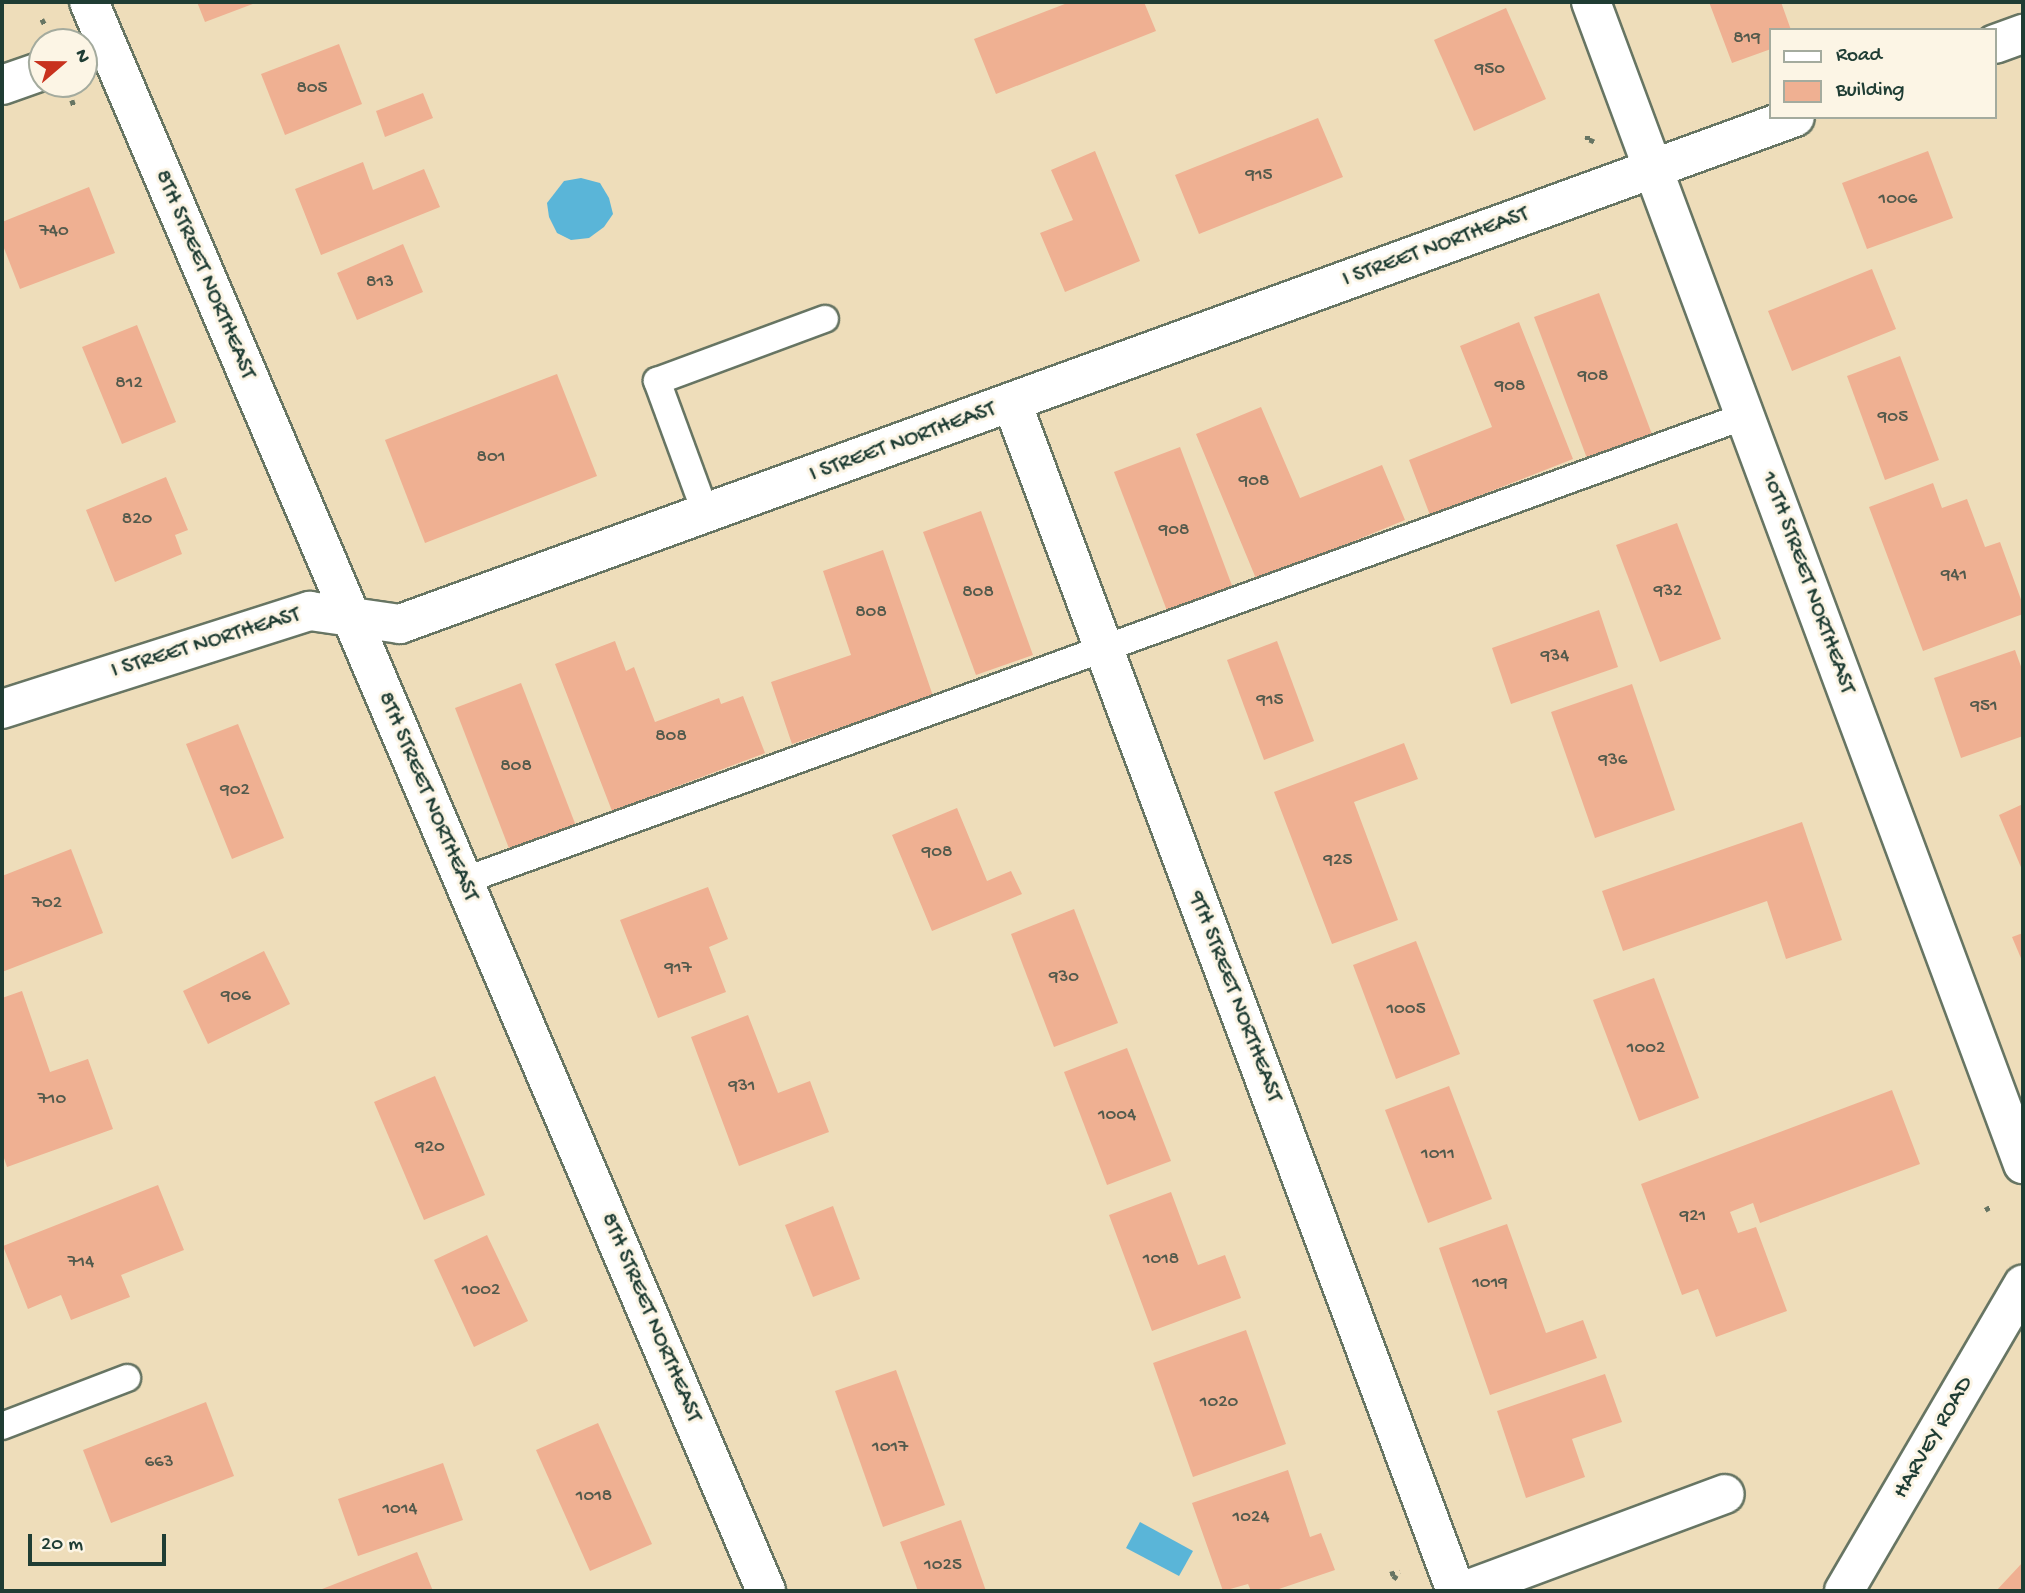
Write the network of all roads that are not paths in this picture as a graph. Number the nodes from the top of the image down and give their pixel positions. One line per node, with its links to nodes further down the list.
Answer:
1 (89, 2): 3 (street, 8TH STREET NORTHEAST)
2 (1591, 2): 10 (street, 10TH STREET NORTHEAST)
3 (93, 28)
4 (2023, 34): 5 (street)
5 (1997, 43)
6 (98, 55): 15 (street, 8TH STREET NORTHEAST)
7 (28, 76): 8 (street)
8 (2, 86)
9 (1790, 119): 10 (street, I STREET NORTHEAST)
10 (1653, 169): 12 (street, I STREET NORTHEAST); 13 (street, 10TH STREET NORTHEAST)
11 (825, 319): 14 (lane)
12 (1012, 403): 14 (street, I STREET NORTHEAST); 16 (street, 9TH STREET NORTHEAST)
13 (1745, 416): 16 (lane); 19 (street, 10TH STREET NORTHEAST)
14 (706, 514): 15 (street, I STREET NORTHEAST)
15 (350, 619): 17 (street, I STREET NORTHEAST); 18 (street, 8TH STREET NORTHEAST)
16 (1104, 649): 18 (lane); 25 (street, 9TH STREET NORTHEAST)
17 (2, 709)
18 (463, 881): 24 (street, 8TH STREET NORTHEAST)
19 (2023, 1164)
20 (2020, 1298): 27 (street, HARVEY ROAD)
21 (127, 1378): 22 (lane)
22 (2, 1426)
23 (1725, 1494): 26 (street)
24 (766, 1591)
25 (1456, 1591)
26 (1464, 1591)
27 (1844, 1591)

